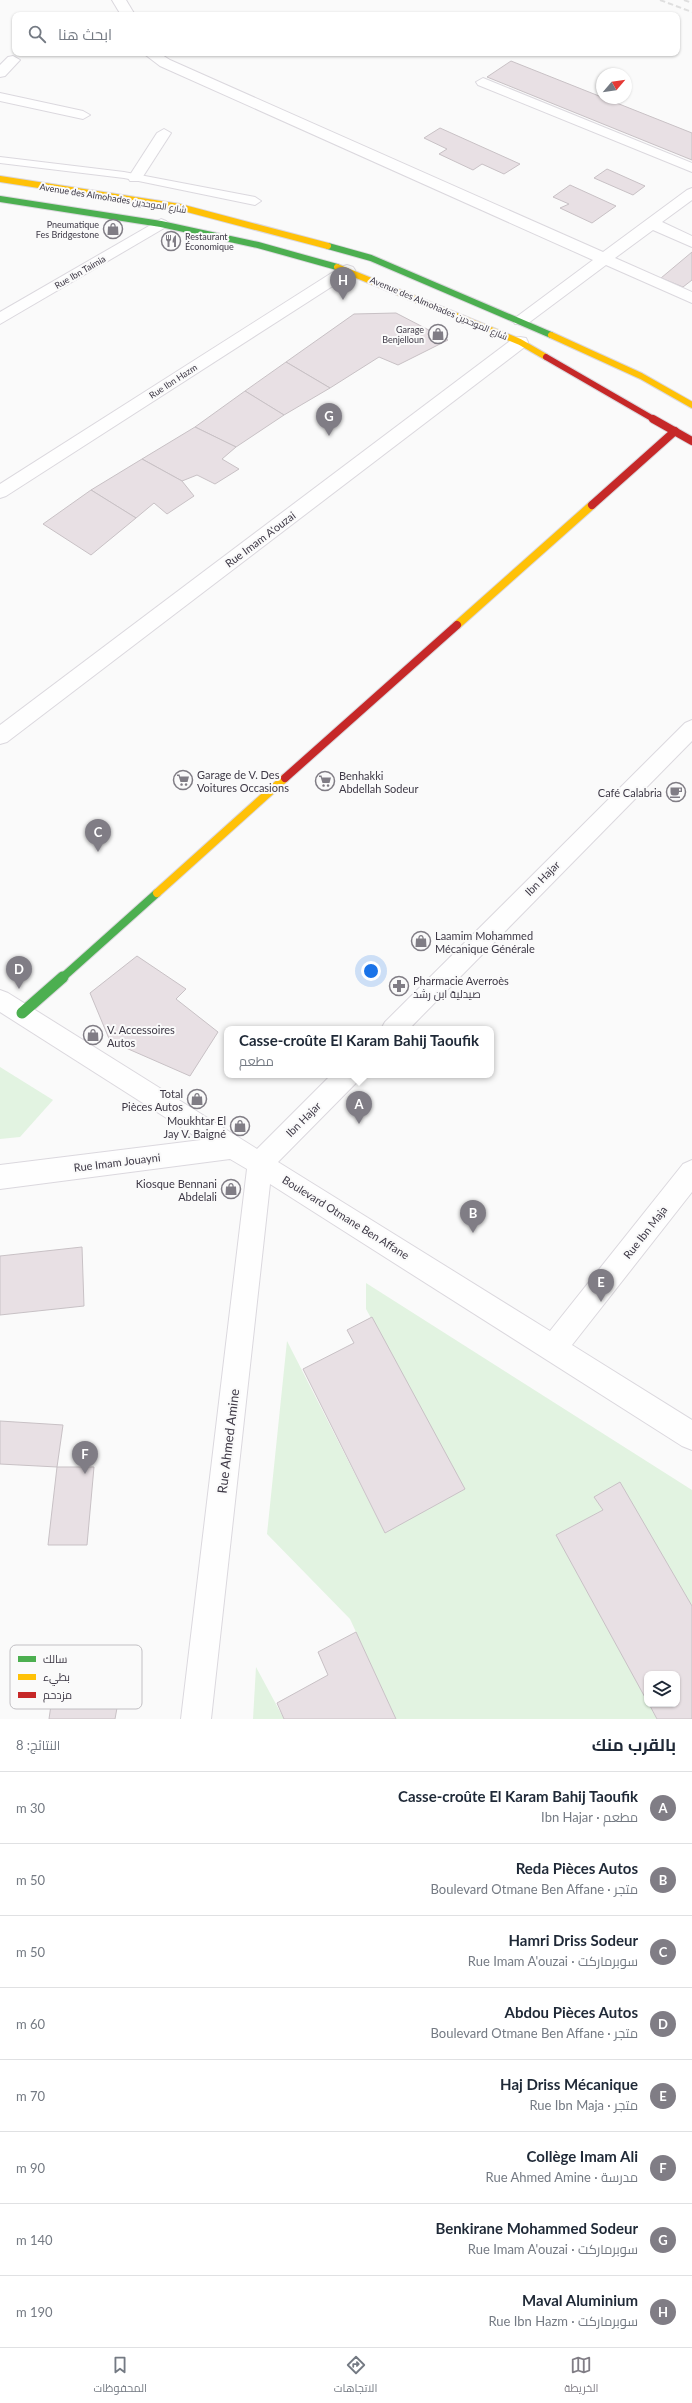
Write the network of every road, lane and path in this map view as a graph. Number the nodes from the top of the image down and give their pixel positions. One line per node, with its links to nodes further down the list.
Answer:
1 (119, 0): 2 (street)
2 (126, 12)
3 (154, 56): 20 (street)
4 (13, 60): 5 (street)
5 (0, 72)
6 (483, 82): 11 (street)
7 (0, 97): 8 (street)
8 (83, 115)
9 (164, 133): 12 (street)
10 (0, 160): 12 (lane)
11 (692, 168)
12 (135, 178): 16 (lane)
13 (0, 179): 24 (street, Avenue des Almohades شارع الموحدين)
14 (692, 193): 17 (street)
15 (0, 199): 18 (street, Avenue des Almohades شارع الموحدين)
16 (255, 201)
17 (651, 223): 19 (street); 20 (street)
18 (161, 224): 21 (street, Avenue des Almohades شارع الموحدين); 23 (street, Rue Ibn Taimia)
19 (692, 242)
20 (603, 259): 22 (street); 24 (street)
21 (347, 270): 25 (street, Avenue des Almohades شارع الموحدين); 29 (street, Rue Ibn Hazm)
22 (692, 298)
23 (0, 319)
24 (521, 321): 26 (street, Avenue des Almohades شارع الموحدين)
25 (520, 342): 27 (street, Avenue des Almohades شارع الموحدين); 31 (street, Rue Imam A'ouzai)
26 (692, 405)
27 (675, 431): 28 (street, Avenue des Almohades شارع الموحدين); 33 (street)
28 (692, 441)
29 (0, 492)
30 (692, 728): 34 (street, Ibn Hajar)
31 (0, 736)
32 (0, 1000): 33 (street, Boulevard Otmane Ben Affane)
33 (22, 1013): 36 (street, Boulevard Otmane Ben Affane)
34 (395, 1026)
35 (344, 1078): 37 (street, Ibn Hajar)
36 (234, 1147): 37 (street, Boulevard Otmane Ben Affane); 39 (street, Rue Imam Jouayni)
37 (260, 1163): 40 (street, Boulevard Otmane Ben Affane); 42 (street, Rue Ahmed Amine)
38 (692, 1172): 40 (street, Rue Ibn Maja)
39 (0, 1177)
40 (553, 1348): 41 (street, Boulevard Otmane Ben Affane)
41 (692, 1436)
42 (196, 1719)

